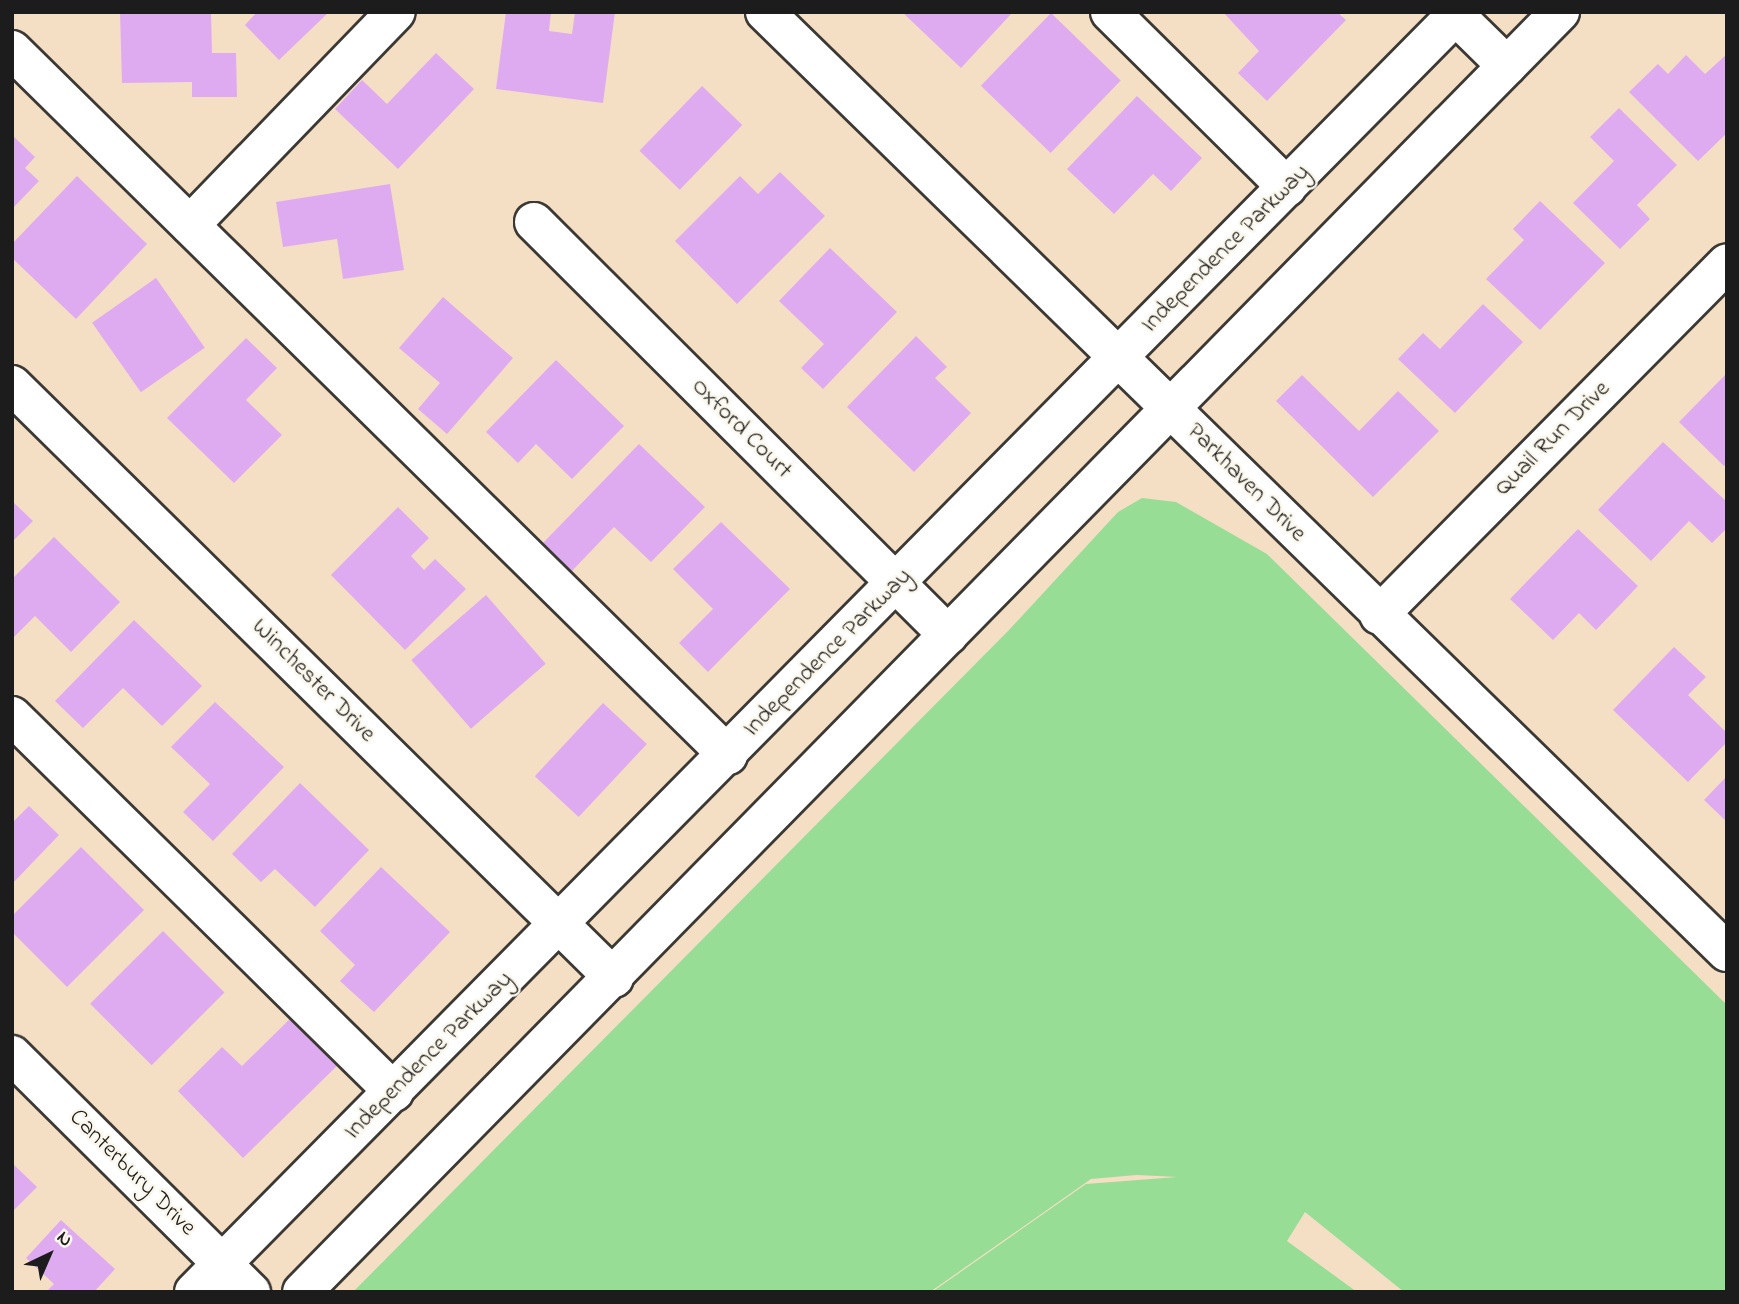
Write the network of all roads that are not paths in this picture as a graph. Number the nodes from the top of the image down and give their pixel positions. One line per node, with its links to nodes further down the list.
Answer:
1 (396, 12): 10 (street)
2 (765, 12): 12 (street, Parkhaven Drive)
3 (1110, 12): 8 (street)
4 (1560, 12): 7 (street)
5 (1456, 13): 7 (street); 8 (street, Independence Parkway)
6 (12, 50): 10 (street)
7 (1507, 65): 14 (street)
8 (1287, 187): 12 (street, Independence Parkway)
9 (534, 222): 15 (street, Oxford Court)
10 (190, 225): 19 (street)
11 (1727, 263): 16 (street, Quail Run Drive)
12 (1119, 357): 14 (street, Parkhaven Drive); 15 (street, Independence Parkway)
13 (12, 385): 20 (street, Winchester Drive)
14 (1170, 408): 16 (street, Parkhaven Drive); 17 (street)
15 (897, 584): 17 (street, Oxford Court); 19 (street, Independence Parkway)
16 (1380, 615): 21 (street, Parkhaven Drive)
17 (948, 635): 22 (street)
18 (12, 716): 24 (street)
19 (728, 755): 20 (street, Independence Parkway)
20 (560, 925): 22 (street, Winchester Drive); 24 (street, Independence Parkway)
21 (1727, 952)
22 (614, 978): 28 (street)
23 (12, 1055): 25 (street, Canterbury Drive)
24 (394, 1092): 25 (street, Independence Parkway)
25 (223, 1263): 26 (street, Independence Parkway); 27 (street, Canterbury Drive)
26 (194, 1292)
27 (251, 1292)
28 (302, 1292)

